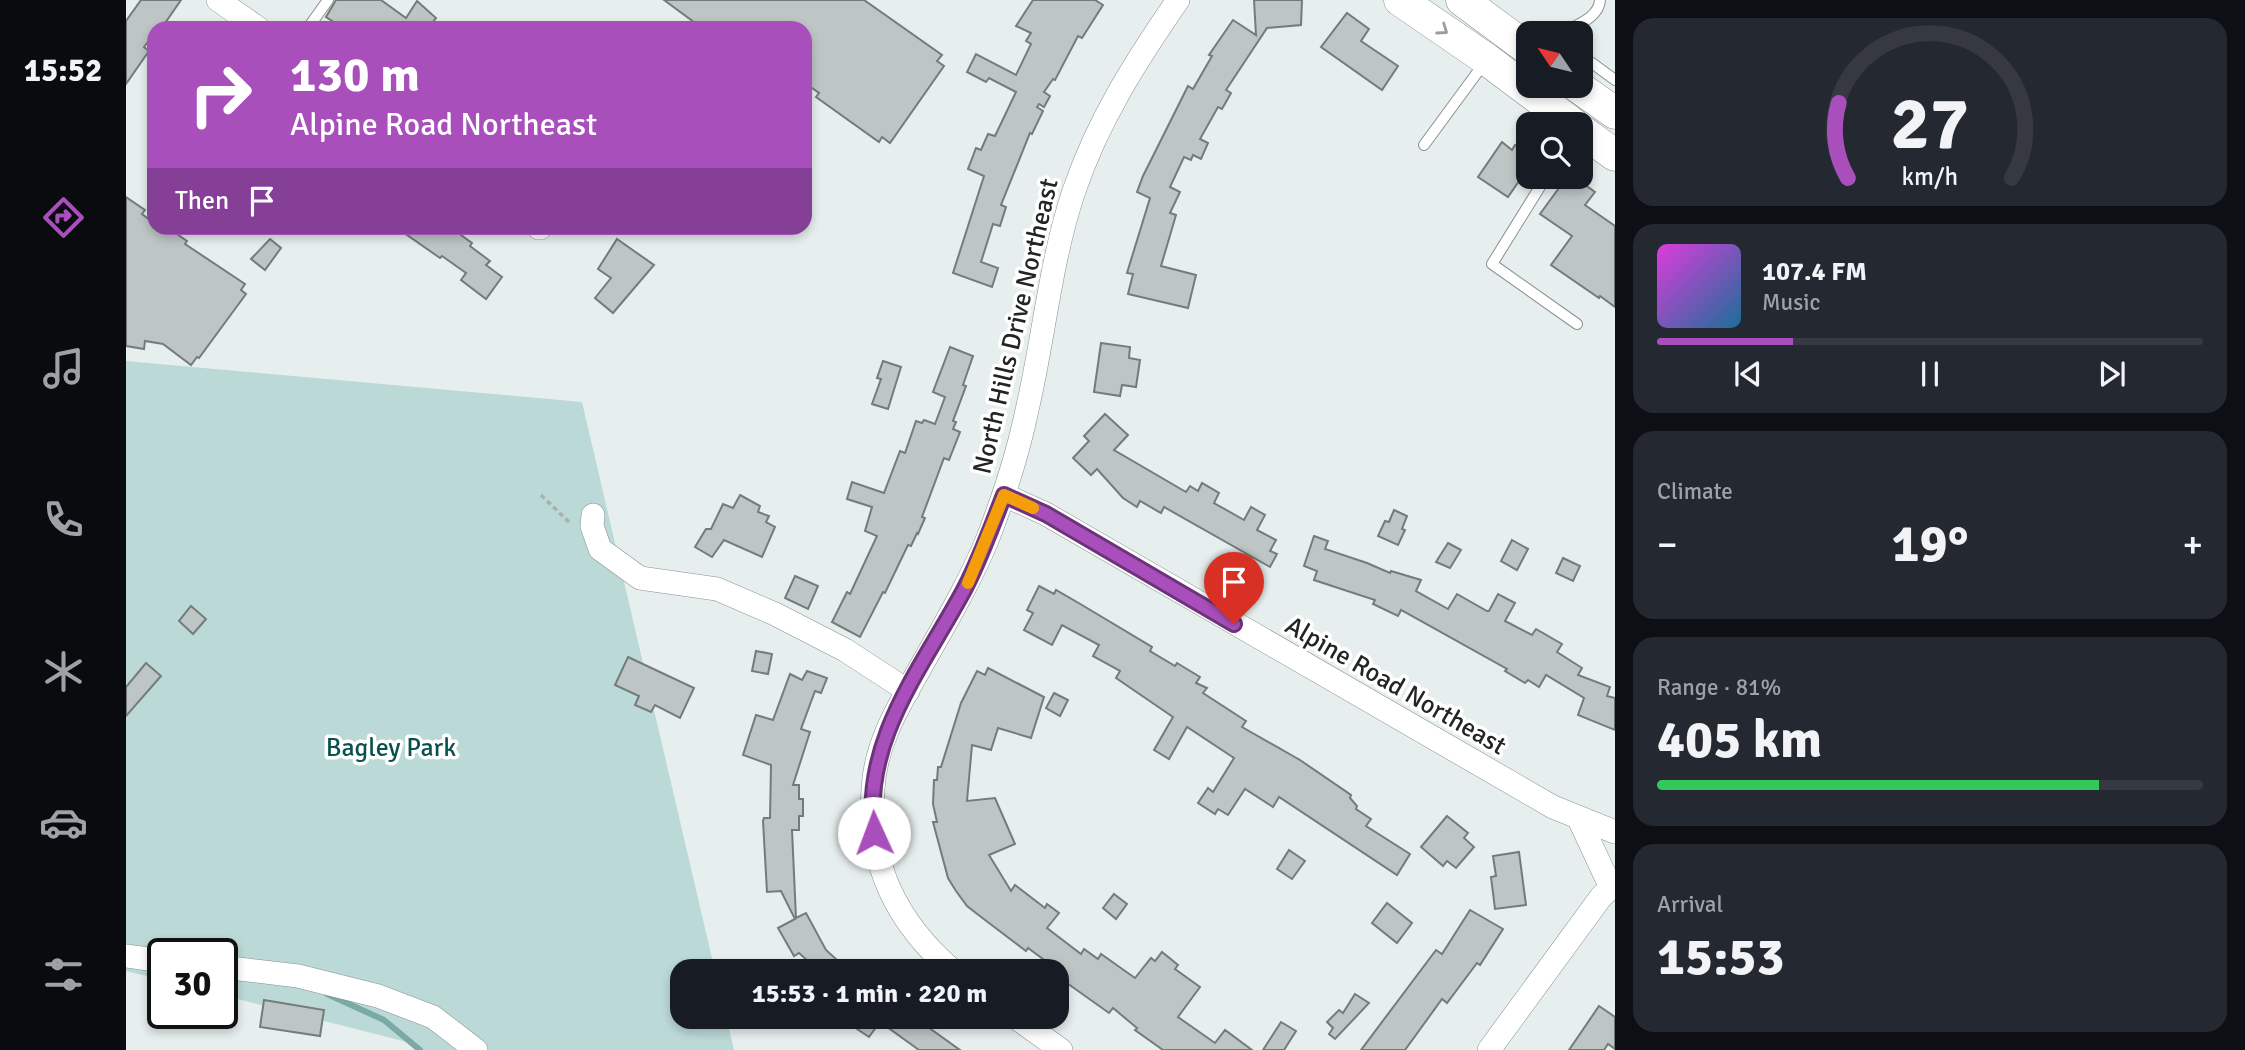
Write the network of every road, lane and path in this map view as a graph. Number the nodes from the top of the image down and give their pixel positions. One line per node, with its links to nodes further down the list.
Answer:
1 (218, 0): 7 (street)
2 (328, 0): 8 (lane)
3 (1178, 0): 21 (street, North Hills Drive Northeast)
4 (1402, 0): 11 (main road, one-way to 11)
5 (1600, 0): 9 (lane)
6 (1478, 8): 10 (main road)
7 (247, 21)
8 (313, 21)
9 (1584, 21)
10 (1516, 39)
11 (1486, 59): 14 (main road); 16 (lane)
12 (1593, 82): 13 (main road)
13 (1613, 100)
14 (1557, 112)
15 (1593, 139): 17 (main road)
16 (1423, 145)
17 (1615, 155)
18 (1539, 189): 19 (lane)
19 (1577, 324)
20 (541, 495): 22 (path)
21 (1004, 495): 23 (street, North Hills Drive Northeast); 24 (street, Alpine Road Northeast)
22 (587, 520): 23 (street)
23 (908, 691): 29 (street, North Hills Drive Northeast)
24 (1578, 817): 25 (street, Alpine Road Northeast); 26 (street)
25 (1615, 832)
26 (1613, 886): 34 (street)
27 (126, 956): 28 (street)
28 (147, 959)
29 (940, 959)
30 (238, 969): 32 (street)
31 (1031, 1029): 33 (street)
32 (476, 1050)
33 (1060, 1050)
34 (1489, 1050)

